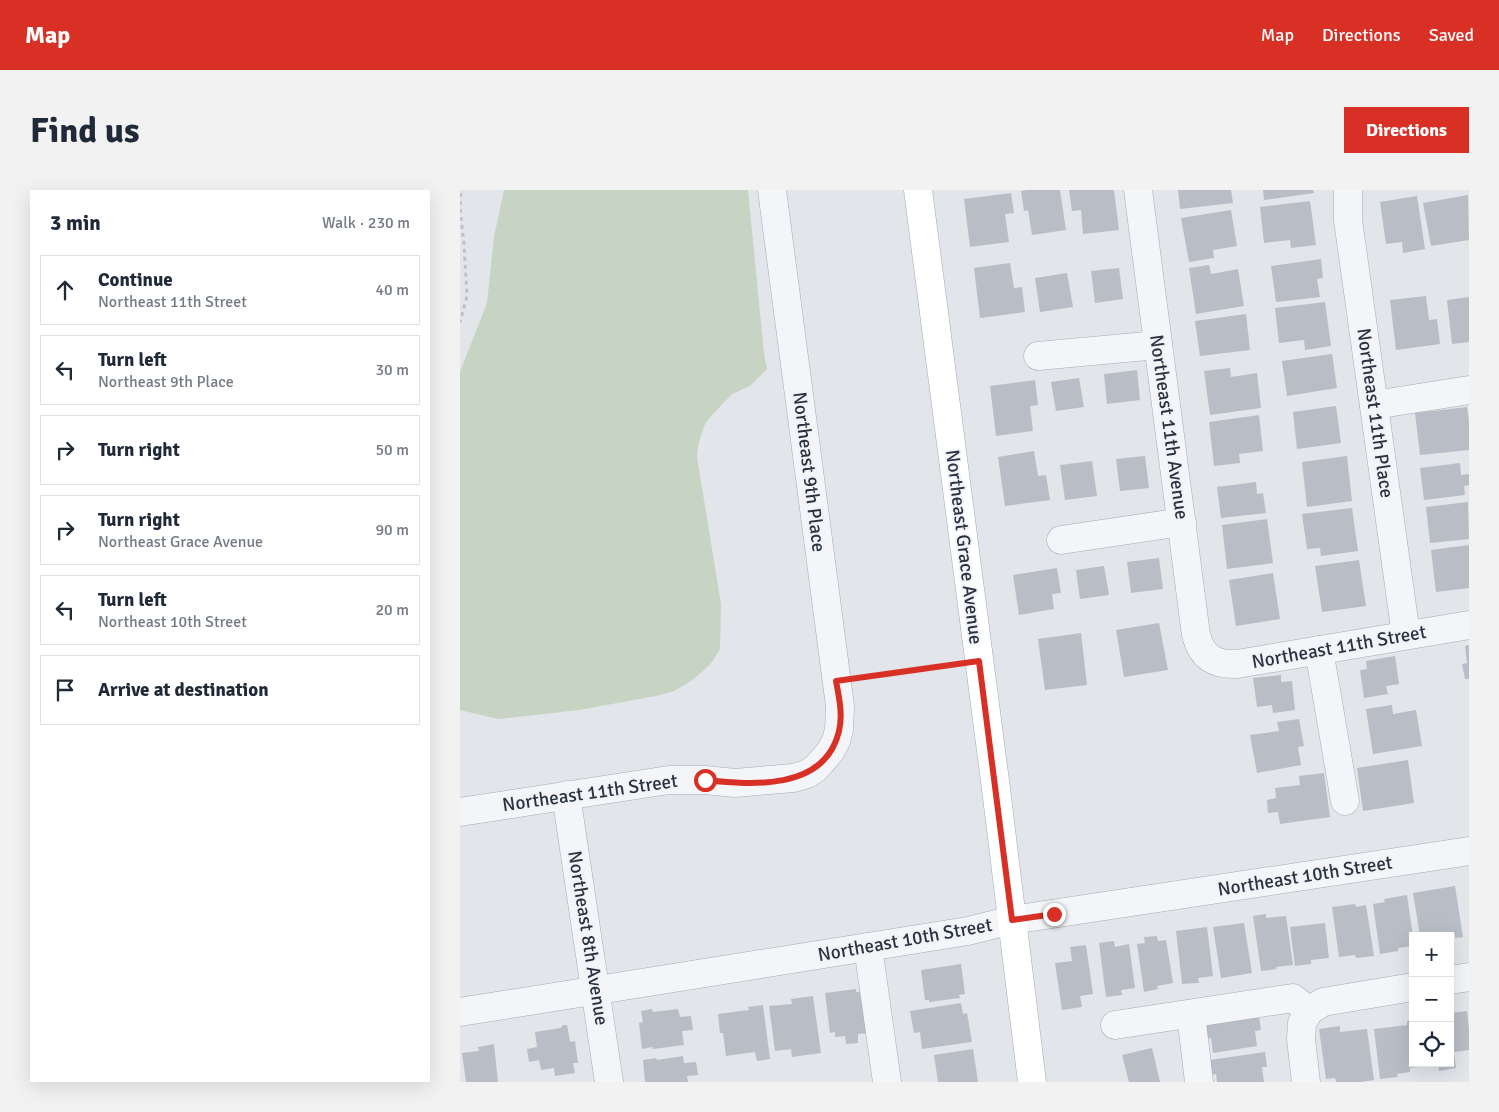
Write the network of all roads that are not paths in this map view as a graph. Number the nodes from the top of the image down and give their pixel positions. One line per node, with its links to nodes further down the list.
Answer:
1 (772, 190): 15 (street, Northeast 9th Place)
2 (918, 190): 20 (main road, Northeast Grace Avenue)
3 (1138, 190): 5 (street, Northeast 11th Avenue)
4 (1348, 190): 8 (street, Northeast 11th Place)
5 (1158, 345): 6 (street); 9 (street, Northeast 11th Avenue)
6 (1038, 356)
7 (1469, 390): 8 (street)
8 (1374, 405): 12 (street, Northeast 11th Place)
9 (1182, 522): 10 (street); 14 (street, Northeast 11th Avenue)
10 (1061, 540)
11 (1469, 625): 12 (street, Northeast 11th Street)
12 (1406, 635): 13 (street, Northeast 11th Street)
13 (1319, 650): 14 (street, Northeast 11th Street); 17 (street)
14 (1210, 659)
15 (830, 752): 16 (street, Northeast 11th Street)
16 (566, 795): 18 (street, Northeast 11th Street); 25 (street, Northeast 8th Avenue)
17 (1345, 801)
18 (460, 812)
19 (1469, 851): 20 (street, Northeast 10th Street)
20 (1012, 920): 21 (street, Northeast 10th Street); 32 (main road, Northeast Grace Avenue)
21 (868, 947): 25 (street, Northeast 10th Street); 31 (street)
22 (1469, 977): 23 (street)
23 (1454, 979)
24 (1409, 988): 26 (street)
25 (596, 991): 27 (street, Northeast 10th Street); 30 (street, Northeast 8th Avenue)
26 (1309, 1010): 28 (street); 34 (street)
27 (460, 1012)
28 (1191, 1014): 29 (street); 33 (street)
29 (1115, 1026)
30 (609, 1082)
31 (887, 1082)
32 (1032, 1082)
33 (1199, 1082)
34 (1306, 1082)

